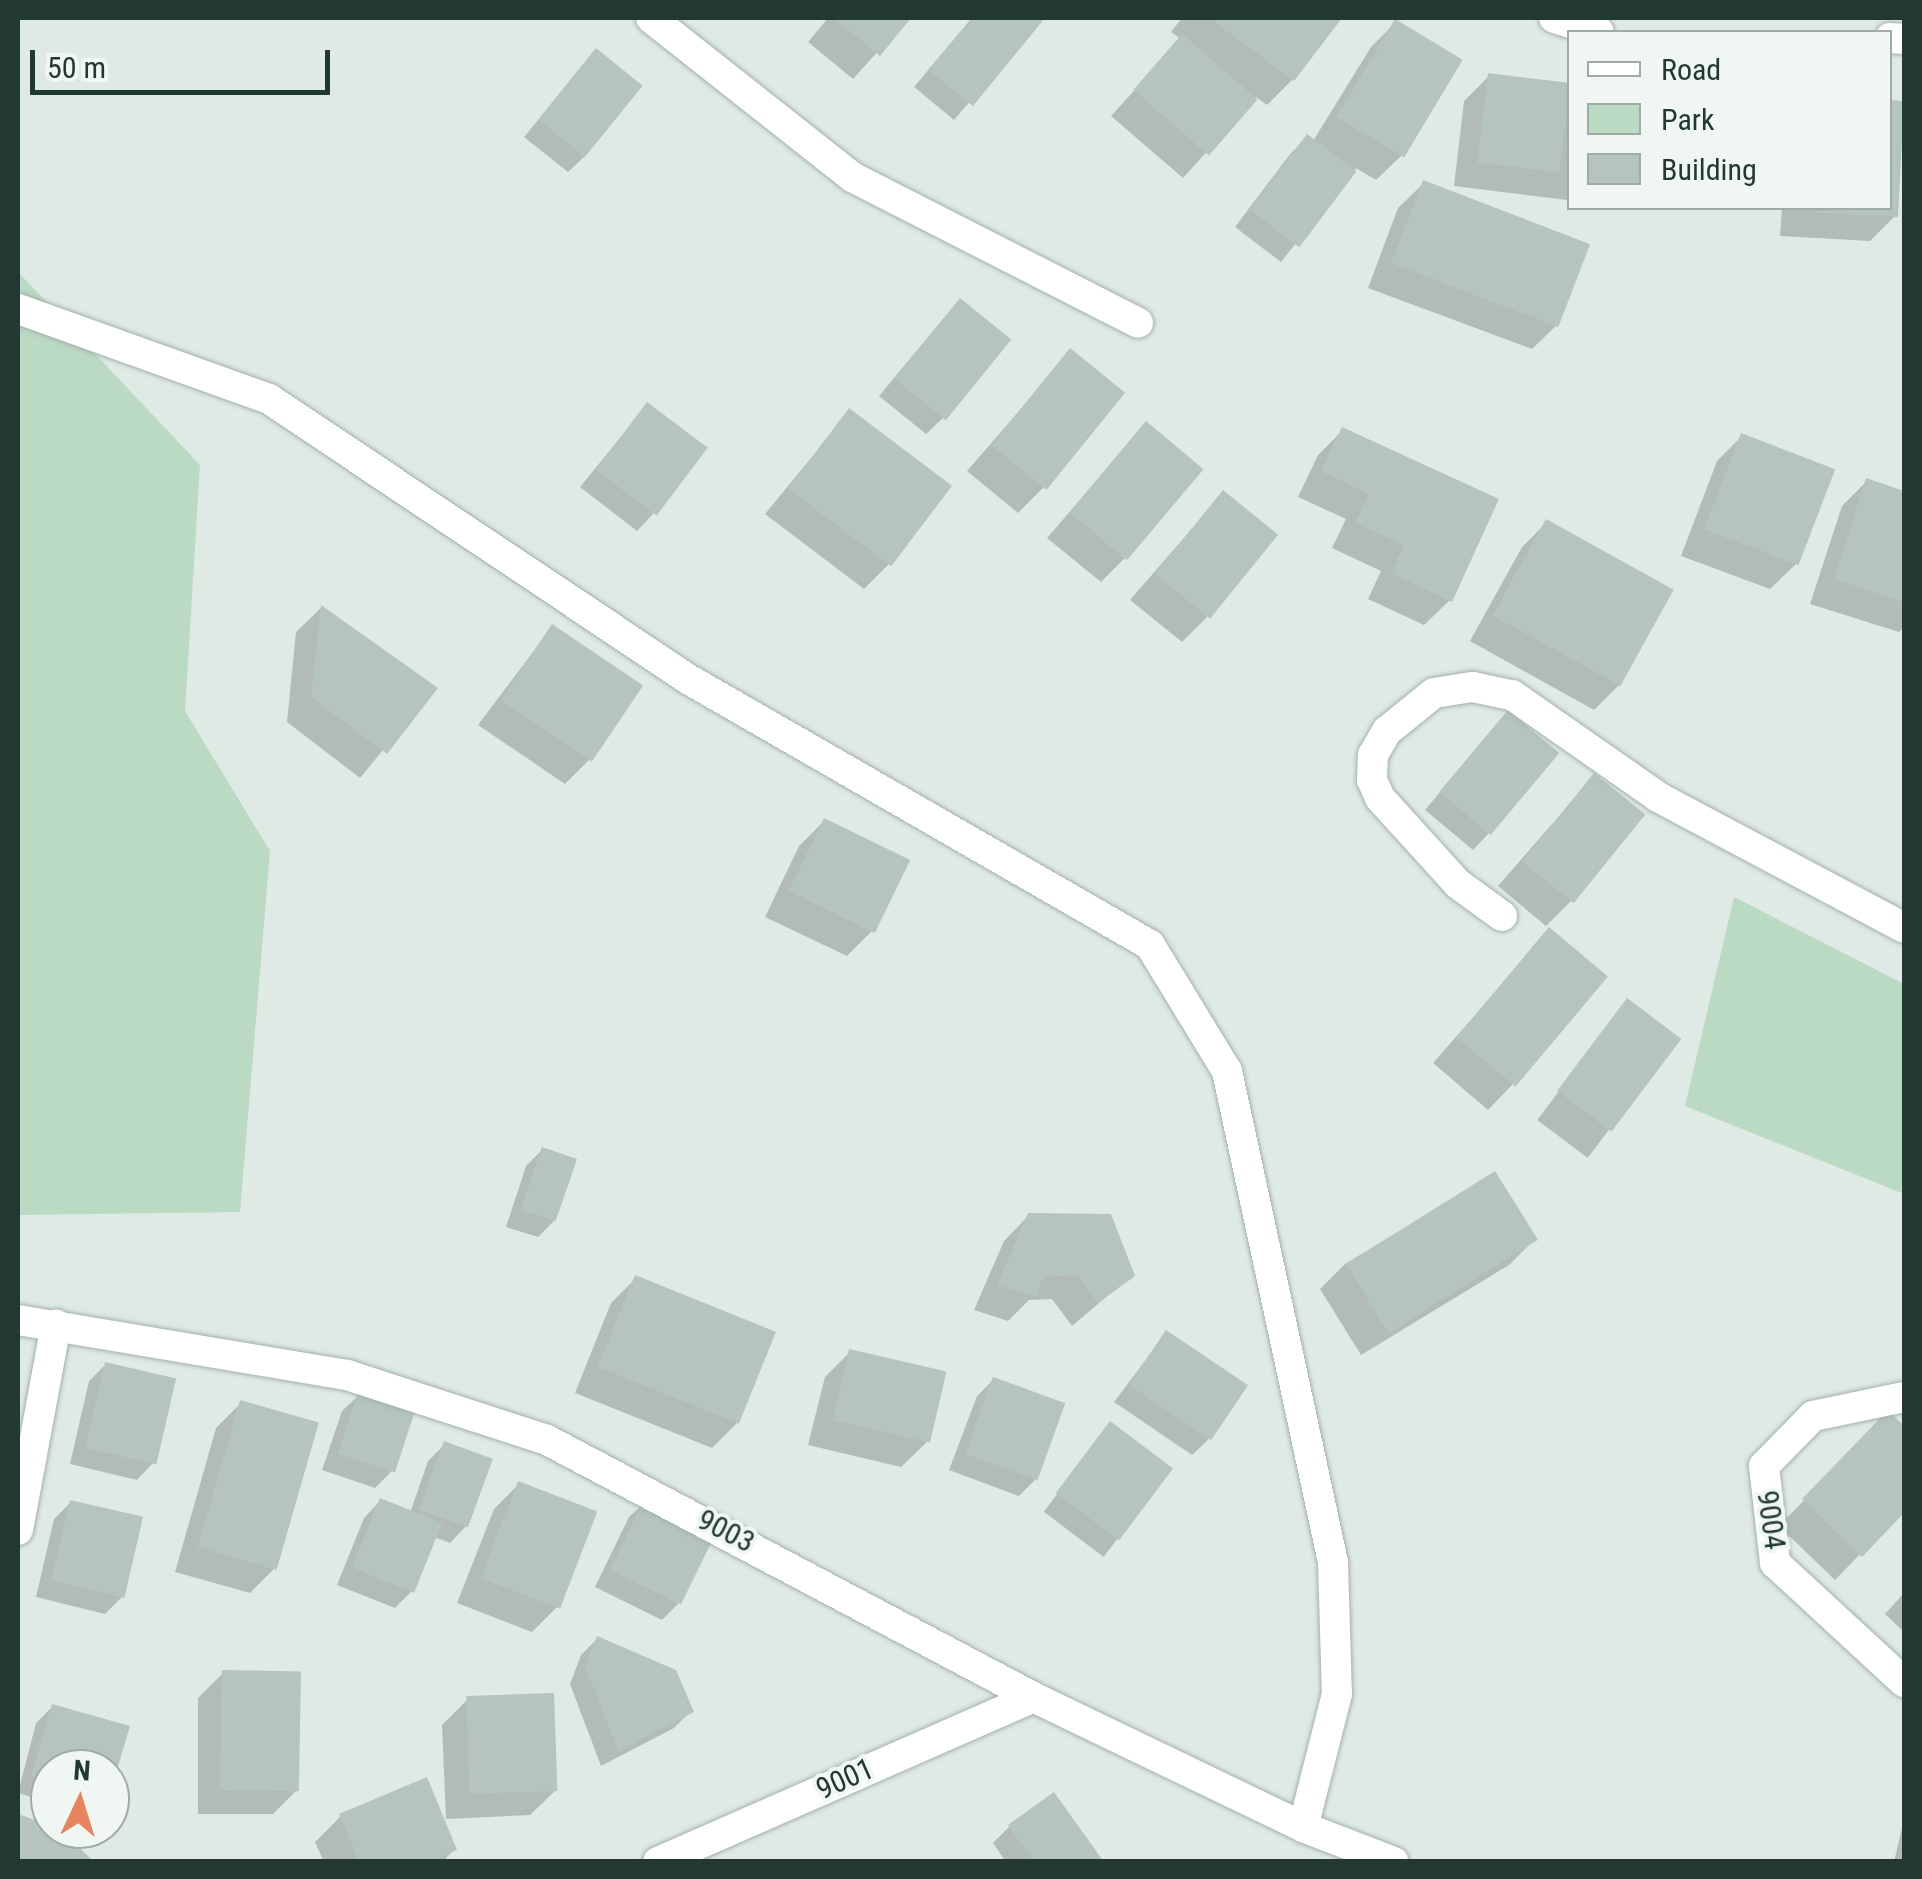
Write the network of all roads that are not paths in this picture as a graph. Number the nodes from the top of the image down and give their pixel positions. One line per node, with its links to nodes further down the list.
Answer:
1 (651, 18): 5 (street)
2 (1554, 18): 3 (street)
3 (1593, 30)
4 (18, 309): 14 (street)
5 (1138, 323)
6 (1502, 916): 7 (street)
7 (1904, 928)
8 (18, 1320): 9 (street, 9003)
9 (56, 1324): 11 (street); 13 (street, 9003)
10 (1904, 1397): 12 (street, 9004)
11 (18, 1530)
12 (1904, 1682)
13 (1033, 1697): 14 (street, 9003); 15 (street, 9001)
14 (1303, 1827): 16 (street, 9003)
15 (658, 1862)
16 (1394, 1862)

